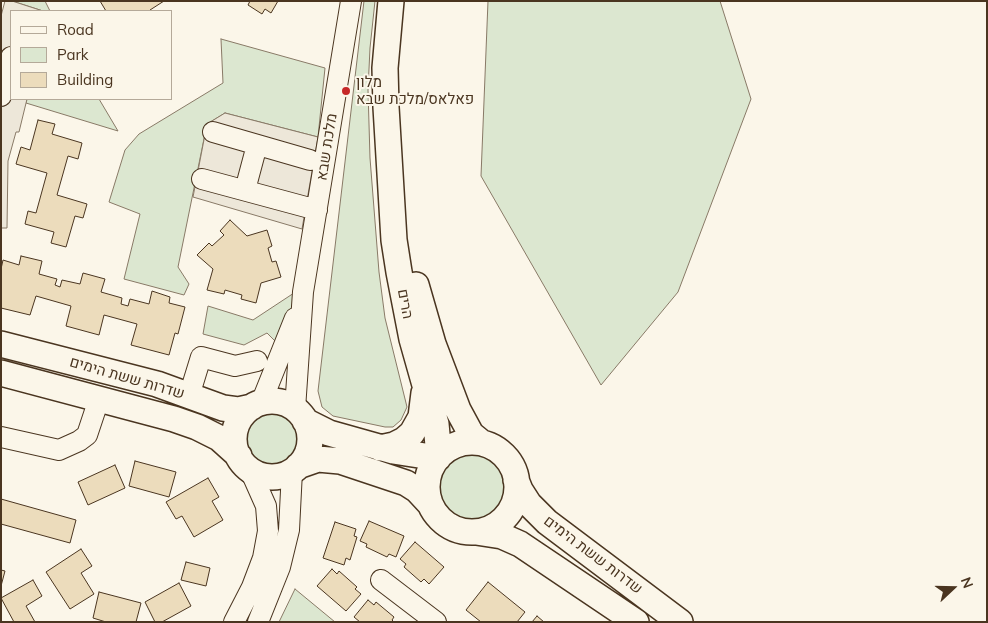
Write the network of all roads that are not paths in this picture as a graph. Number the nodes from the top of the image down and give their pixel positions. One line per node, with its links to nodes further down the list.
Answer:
1 (351, 1): 11 (street, מלכת שבא)
2 (391, 1): 7 (main road, הרים)
3 (10, 61): 4 (street)
4 (2, 91)
5 (213, 132): 6 (street)
6 (257, 145): 8 (street); 10 (street)
7 (389, 148): 16 (main road, הרים); 22 (main road, הרים)
8 (310, 160)
9 (202, 179): 10 (street)
10 (245, 190): 11 (street)
11 (317, 210): 12 (street, מלכת שבא)
12 (303, 292): 19 (street, מלכת שבא); 20 (street, מלכת שבא)
13 (1, 344): 17 (main road, שדרות ששת הימים)
14 (257, 361): 17 (street)
15 (1, 373): 18 (main road, שדרות ששת הימים)
16 (425, 386): 23 (main road); 24 (main road, הרים)
17 (189, 396): 19 (main road, שדרות ששת הימים)
18 (99, 398): 21 (street); 25 (main road, שדרות ששת הימים)
19 (256, 405): 20 (main road); 25 (main road)
20 (300, 415): 23 (main road); 26 (main road)
21 (1, 437)
22 (482, 443): 24 (main road); 27 (main road)
23 (380, 448): 24 (main road)
24 (438, 457): 28 (main road)
25 (245, 463): 26 (main road); 32 (street)
26 (295, 468): 28 (main road); 33 (street)
27 (516, 480): 29 (main road); 35 (main road, שדרות ששת הימים)
28 (430, 504): 29 (main road)
29 (476, 532): 34 (main road, שדרות ששת הימים)
30 (381, 580): 31 (street)
31 (429, 620)
32 (234, 622)
33 (258, 622)
34 (636, 622)
35 (680, 622)

